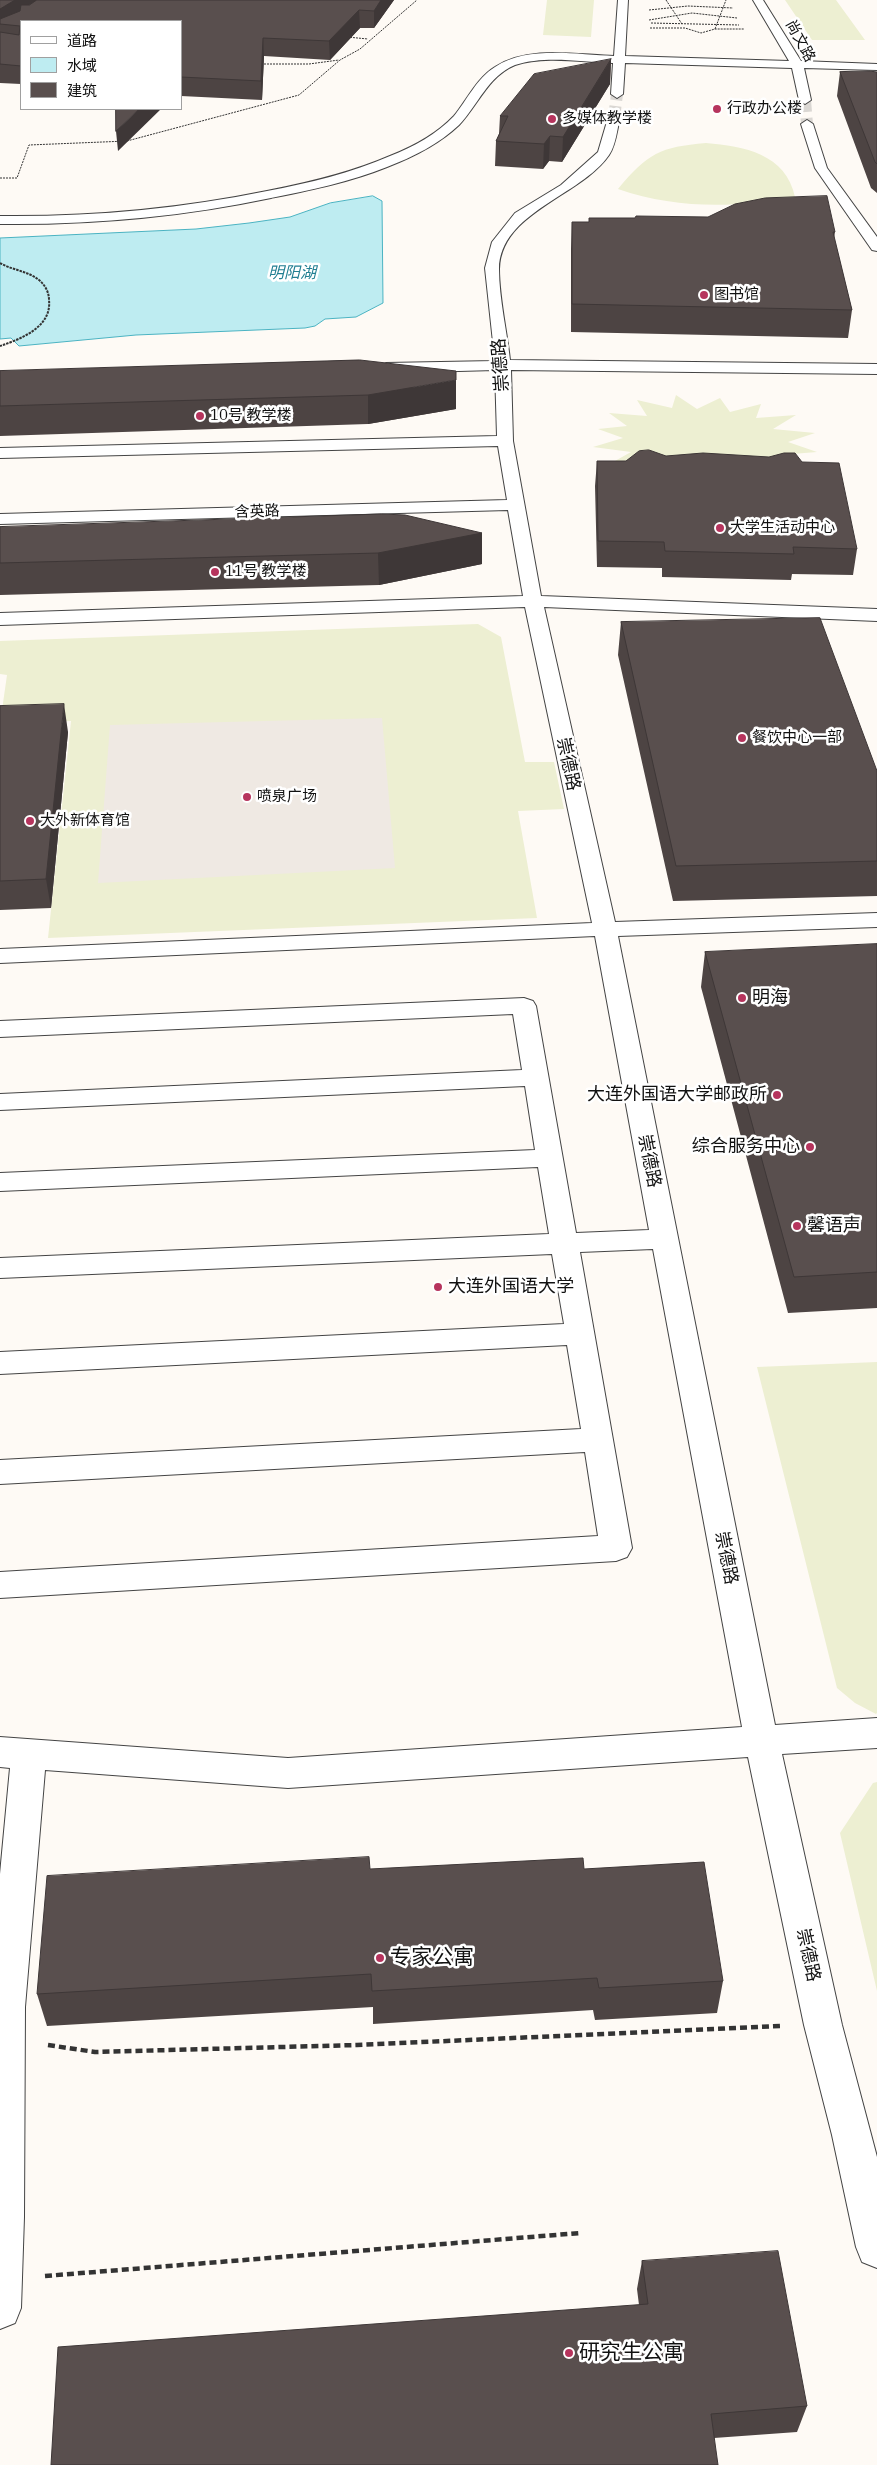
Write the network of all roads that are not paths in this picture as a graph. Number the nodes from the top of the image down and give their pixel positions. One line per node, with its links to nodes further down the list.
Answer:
1 (623, 0): 3 (street, 崇德路)
2 (758, 0): 4 (street, 尚文路)
3 (619, 58): 4 (street); 10 (street); 12 (street, 崇德路)
4 (797, 64): 5 (street); 6 (street, 尚文路)
5 (877, 67)
6 (805, 100)
7 (807, 124): 9 (street)
8 (877, 216): 9 (street)
9 (857, 217): 11 (street)
10 (0, 220)
11 (877, 247)
12 (502, 365): 13 (street); 14 (street); 15 (street, 崇德路)
13 (374, 369)
14 (877, 369)
15 (505, 441): 16 (street); 17 (street, 崇德路)
16 (0, 453)
17 (514, 505): 18 (street, 含英路); 19 (street, 崇德路)
18 (0, 519)
19 (533, 601): 20 (street); 21 (street); 23 (street, 崇德路)
20 (877, 615)
21 (0, 619)
22 (877, 920): 23 (street)
23 (605, 928): 24 (street); 30 (street, 崇德路)
24 (0, 956)
25 (0, 1029): 26 (street)
26 (536, 1077): 27 (street); 28 (street)
27 (0, 1102)
28 (550, 1158): 29 (street); 31 (street)
29 (0, 1182)
30 (664, 1240): 31 (street); 39 (street, 崇德路)
31 (564, 1244): 32 (street); 33 (street)
32 (0, 1268)
33 (580, 1334): 34 (street); 35 (street)
34 (0, 1363)
35 (597, 1440): 36 (street); 37 (street)
36 (0, 1472)
37 (0, 1585)
38 (877, 1733): 39 (street)
39 (762, 1739): 40 (street); 41 (street, 崇德路)
40 (14, 1754): 42 (street)
41 (877, 2247)
42 (1, 2294)

